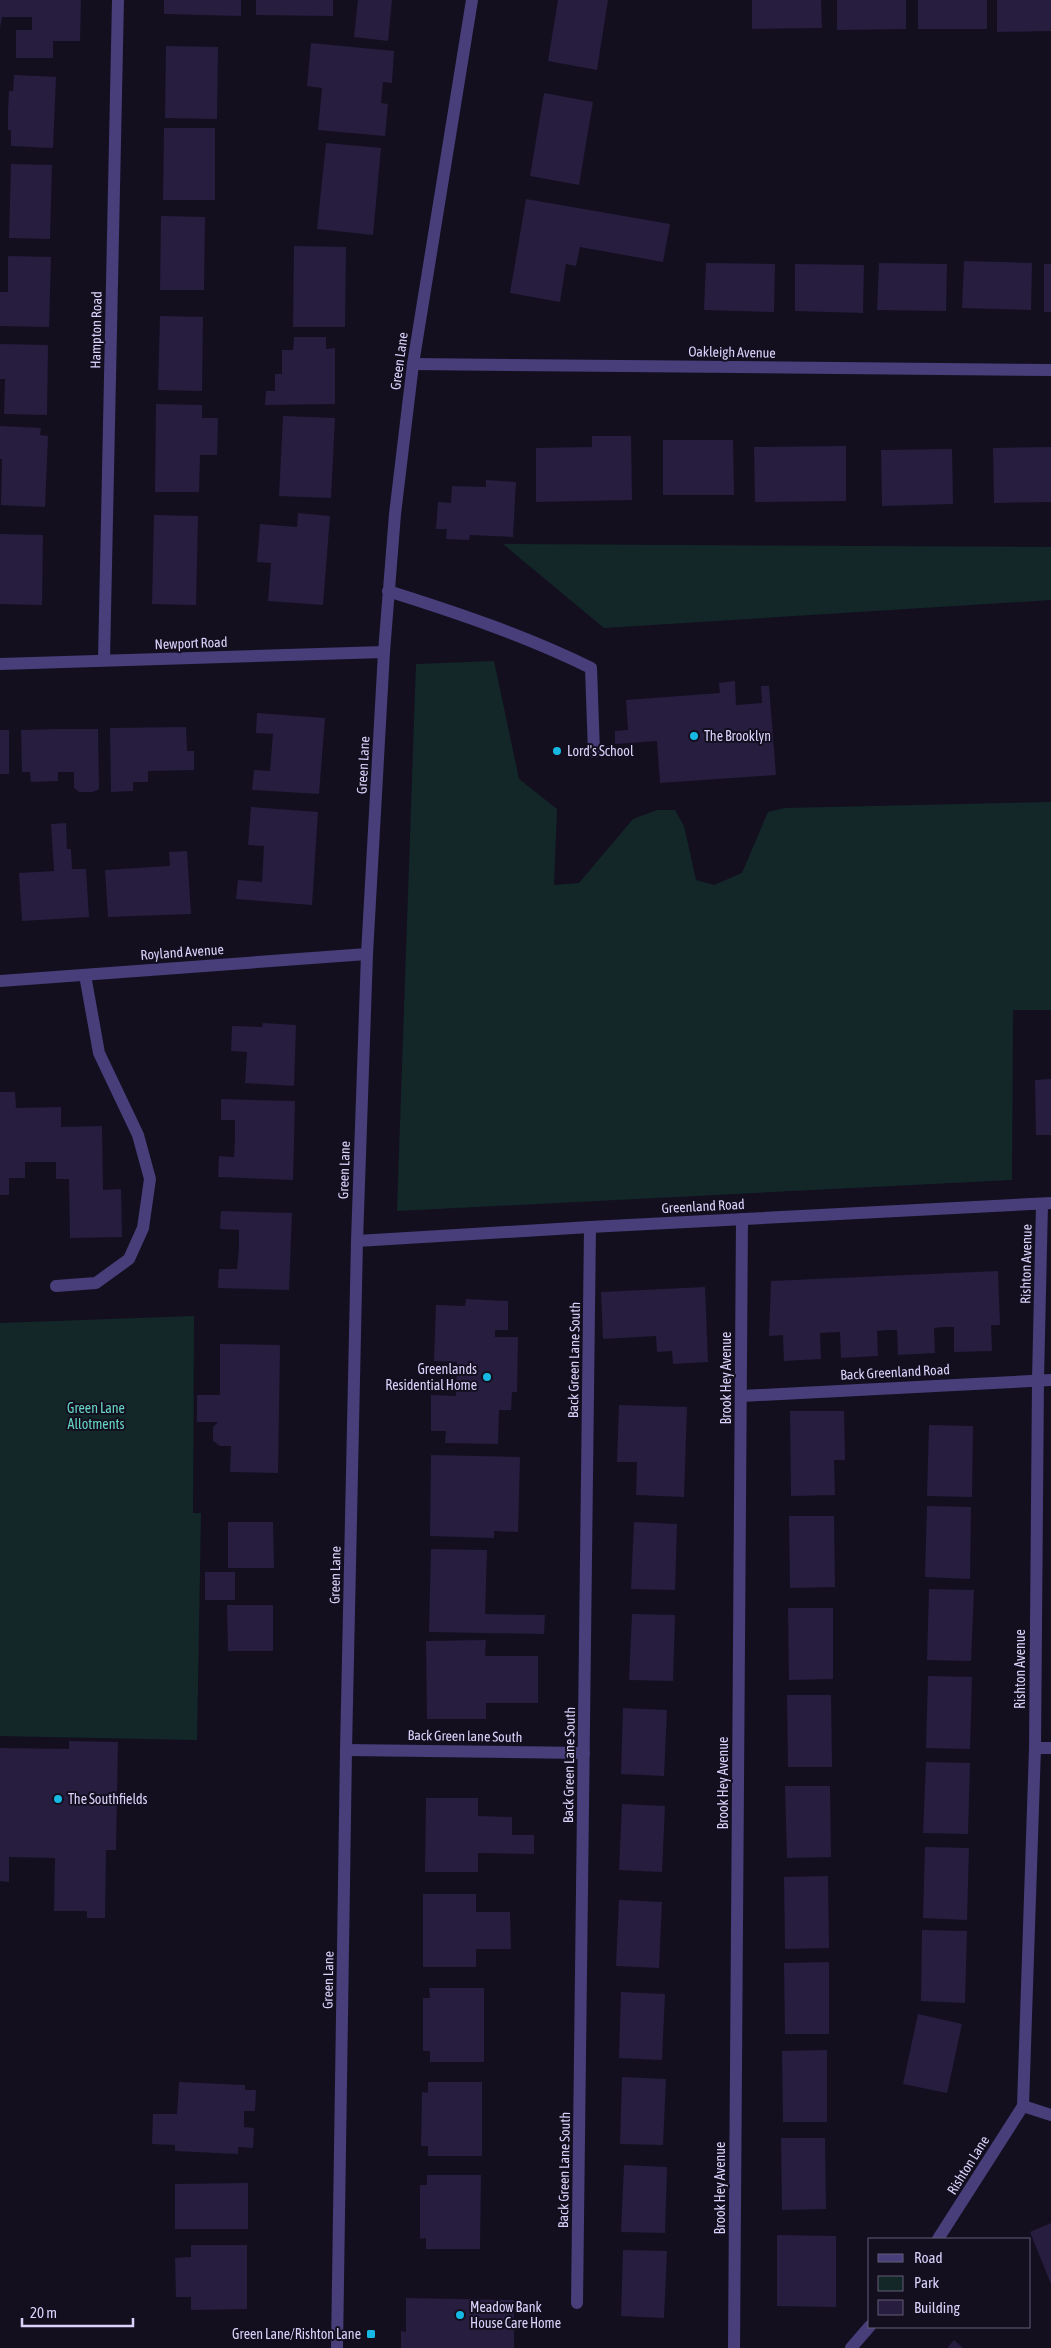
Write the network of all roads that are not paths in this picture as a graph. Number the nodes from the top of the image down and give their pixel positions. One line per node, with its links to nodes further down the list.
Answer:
1 (118, 0): 7 (street, Hampton Road)
2 (472, 0): 3 (street, Green Lane)
3 (413, 364): 4 (street, Oakleigh Avenue); 5 (street, Green Lane)
4 (1051, 370)
5 (388, 592): 6 (street, Green Lane); 9 (street)
6 (384, 652): 7 (street, Newport Road); 10 (street, Green Lane)
7 (104, 660): 8 (street, Newport Road)
8 (0, 664)
9 (594, 752)
10 (367, 954): 11 (street, Royland Avenue); 16 (street, Green Lane)
11 (85, 975): 12 (street, Royland Avenue); 17 (street)
12 (0, 981)
13 (1047, 1204): 14 (street, Greenland Road); 18 (street, Rishton Avenue)
14 (742, 1219): 15 (street, Greenland Road); 20 (street, Brook Hey Avenue)
15 (590, 1227): 16 (street, Greenland Road); 24 (street, Back Green Lane South)
16 (356, 1242): 23 (street, Green Lane)
17 (56, 1286)
18 (1038, 1380): 19 (street, Back Greenland Road); 20 (street, Back Greenland Road); 21 (street, Rishton Avenue)
19 (1051, 1380)
20 (741, 1396): 31 (street, Brook Hey Avenue)
21 (1035, 1748): 22 (street); 25 (street, Rishton Avenue)
22 (1051, 1748)
23 (346, 1750): 24 (street, Back Green lane South); 30 (street, Green Lane)
24 (584, 1753): 28 (street, Back Green Lane South)
25 (1023, 2106): 26 (street); 27 (street, Rishton Lane)
26 (1051, 2115)
27 (939, 2238)
28 (577, 2303)
29 (868, 2328): 32 (street)
30 (337, 2348)
31 (734, 2348)
32 (851, 2348)

